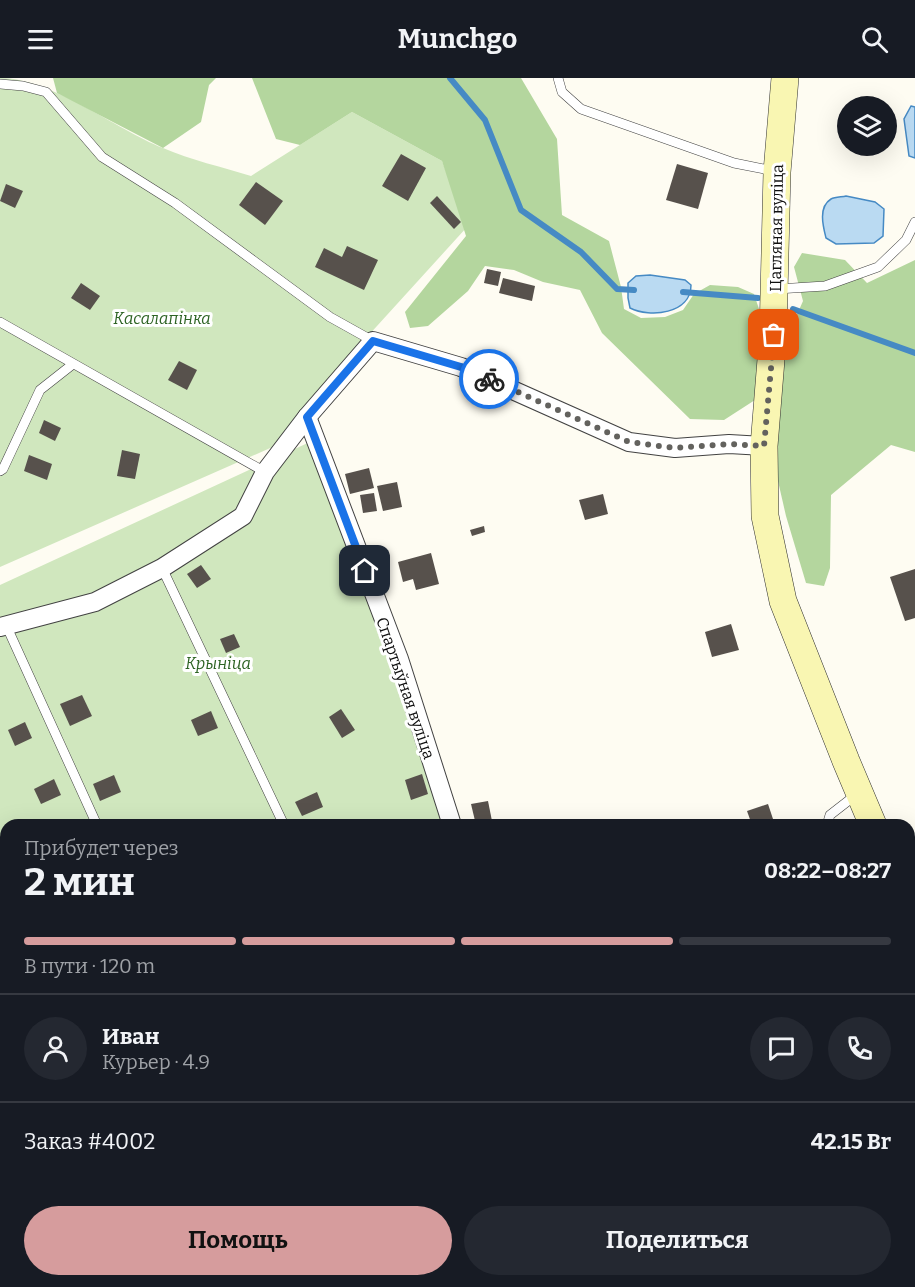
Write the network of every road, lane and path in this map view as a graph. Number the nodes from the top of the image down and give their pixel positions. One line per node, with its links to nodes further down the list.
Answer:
1 (558, 78): 4 (lane)
2 (785, 78): 4 (street, Цагляная вуліца)
3 (0, 84): 8 (lane)
4 (777, 171): 6 (street, Цагляная вуліца)
5 (915, 222): 6 (lane)
6 (775, 289): 11 (street, Цагляная вуліца)
7 (0, 322): 9 (lane)
8 (373, 341): 10 (street); 11 (street)
9 (73, 364): 12 (lane); 13 (lane)
10 (307, 417): 13 (street); 19 (street, Спартыўная вуліца)
11 (764, 446): 16 (street, Цагляная вуліца)
12 (0, 471)
13 (266, 472): 14 (street)
14 (162, 568): 15 (street); 18 (lane)
15 (3, 626): 17 (lane)
16 (859, 793): 20 (lane); 21 (street, Цагляная вуліца)
17 (94, 819)
18 (281, 819)
19 (450, 819)
20 (829, 819)
21 (870, 819)

